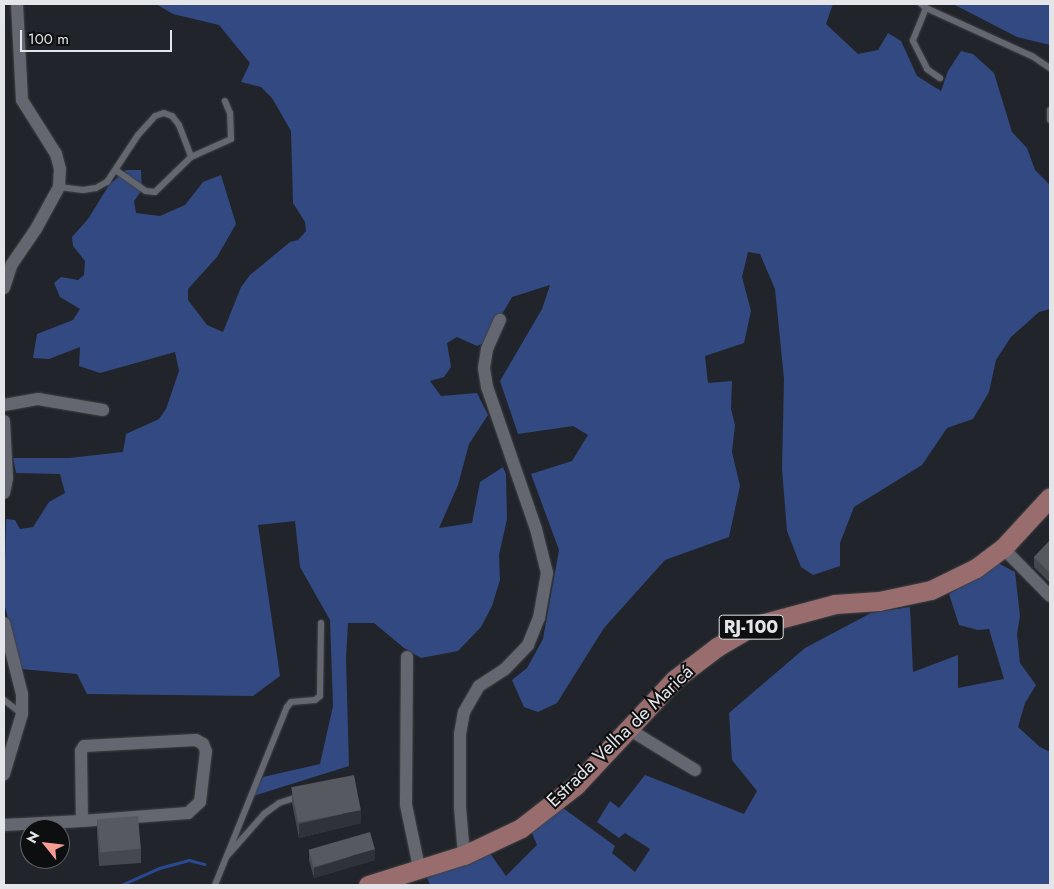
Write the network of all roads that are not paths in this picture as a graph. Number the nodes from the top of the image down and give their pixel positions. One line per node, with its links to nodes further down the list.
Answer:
1 (17, 4): 10 (street)
2 (924, 6): 3 (lane); 4 (lane)
3 (1050, 68)
4 (940, 78)
5 (225, 101): 8 (lane)
6 (1050, 110): 7 (lane)
7 (1050, 120)
8 (191, 157): 9 (lane); 9 (lane)
9 (117, 171): 10 (lane)
10 (58, 186): 11 (street)
11 (8, 262): 12 (street)
12 (4, 288)
13 (500, 320): 32 (street)
14 (4, 405): 15 (street)
15 (103, 410)
16 (4, 421): 17 (street)
17 (4, 493)
18 (1050, 497): 19 (main road, Estrada Velha de Maricá / RJ-100)
19 (1003, 548): 20 (street); 26 (main road, Estrada Velha de Maricá / RJ-100)
20 (1050, 596)
21 (4, 623): 25 (street)
22 (321, 623): 33 (lane)
23 (408, 657): 34 (street)
24 (4, 700): 25 (lane)
25 (22, 714): 28 (street)
26 (627, 728): 27 (street); 32 (main road, Estrada Velha de Maricá / RJ-100)
27 (694, 770)
28 (4, 774)
29 (305, 794): 33 (lane)
30 (82, 822): 30 (street); 31 (street)
31 (4, 825)
32 (464, 854): 34 (main road, Estrada Velha de Maricá / RJ-100)
33 (226, 858): 35 (lane)
34 (419, 867): 36 (main road, Estrada Velha de Maricá / RJ-100)
35 (215, 885)
36 (368, 885)

